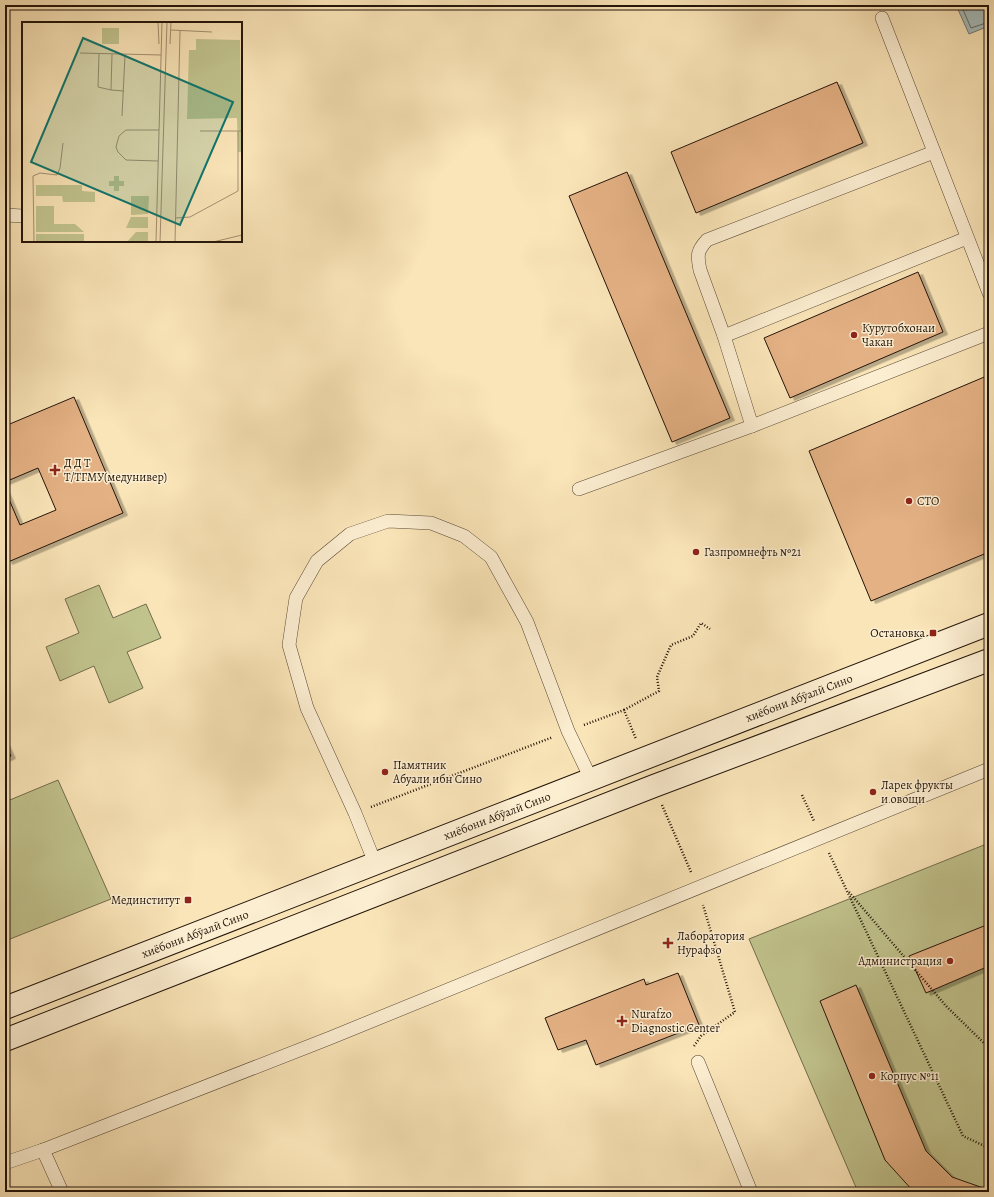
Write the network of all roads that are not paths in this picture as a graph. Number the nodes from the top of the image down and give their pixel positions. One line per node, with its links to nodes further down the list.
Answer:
1 (882, 18): 2 (lane)
2 (934, 152): 5 (lane); 8 (lane)
3 (5, 216): 4 (lane)
4 (22, 216)
5 (968, 238): 6 (lane); 8 (lane)
6 (989, 293)
7 (989, 333): 9 (lane)
8 (724, 336): 9 (lane)
9 (752, 426): 10 (lane)
10 (579, 489)
11 (989, 624): 14 (main road, хиёбони Абӯалӣ Сино)
12 (989, 660): 17 (main road)
13 (989, 769): 19 (lane)
14 (591, 779): 15 (main road, хиёбони Абӯалӣ Сино); 15 (lane)
15 (375, 863): 16 (main road, хиёбони Абӯалӣ Сино)
16 (5, 1008)
17 (5, 1040)
18 (698, 1062): 22 (lane)
19 (43, 1150): 20 (lane); 21 (lane)
20 (5, 1163)
21 (62, 1192)
22 (751, 1192)

